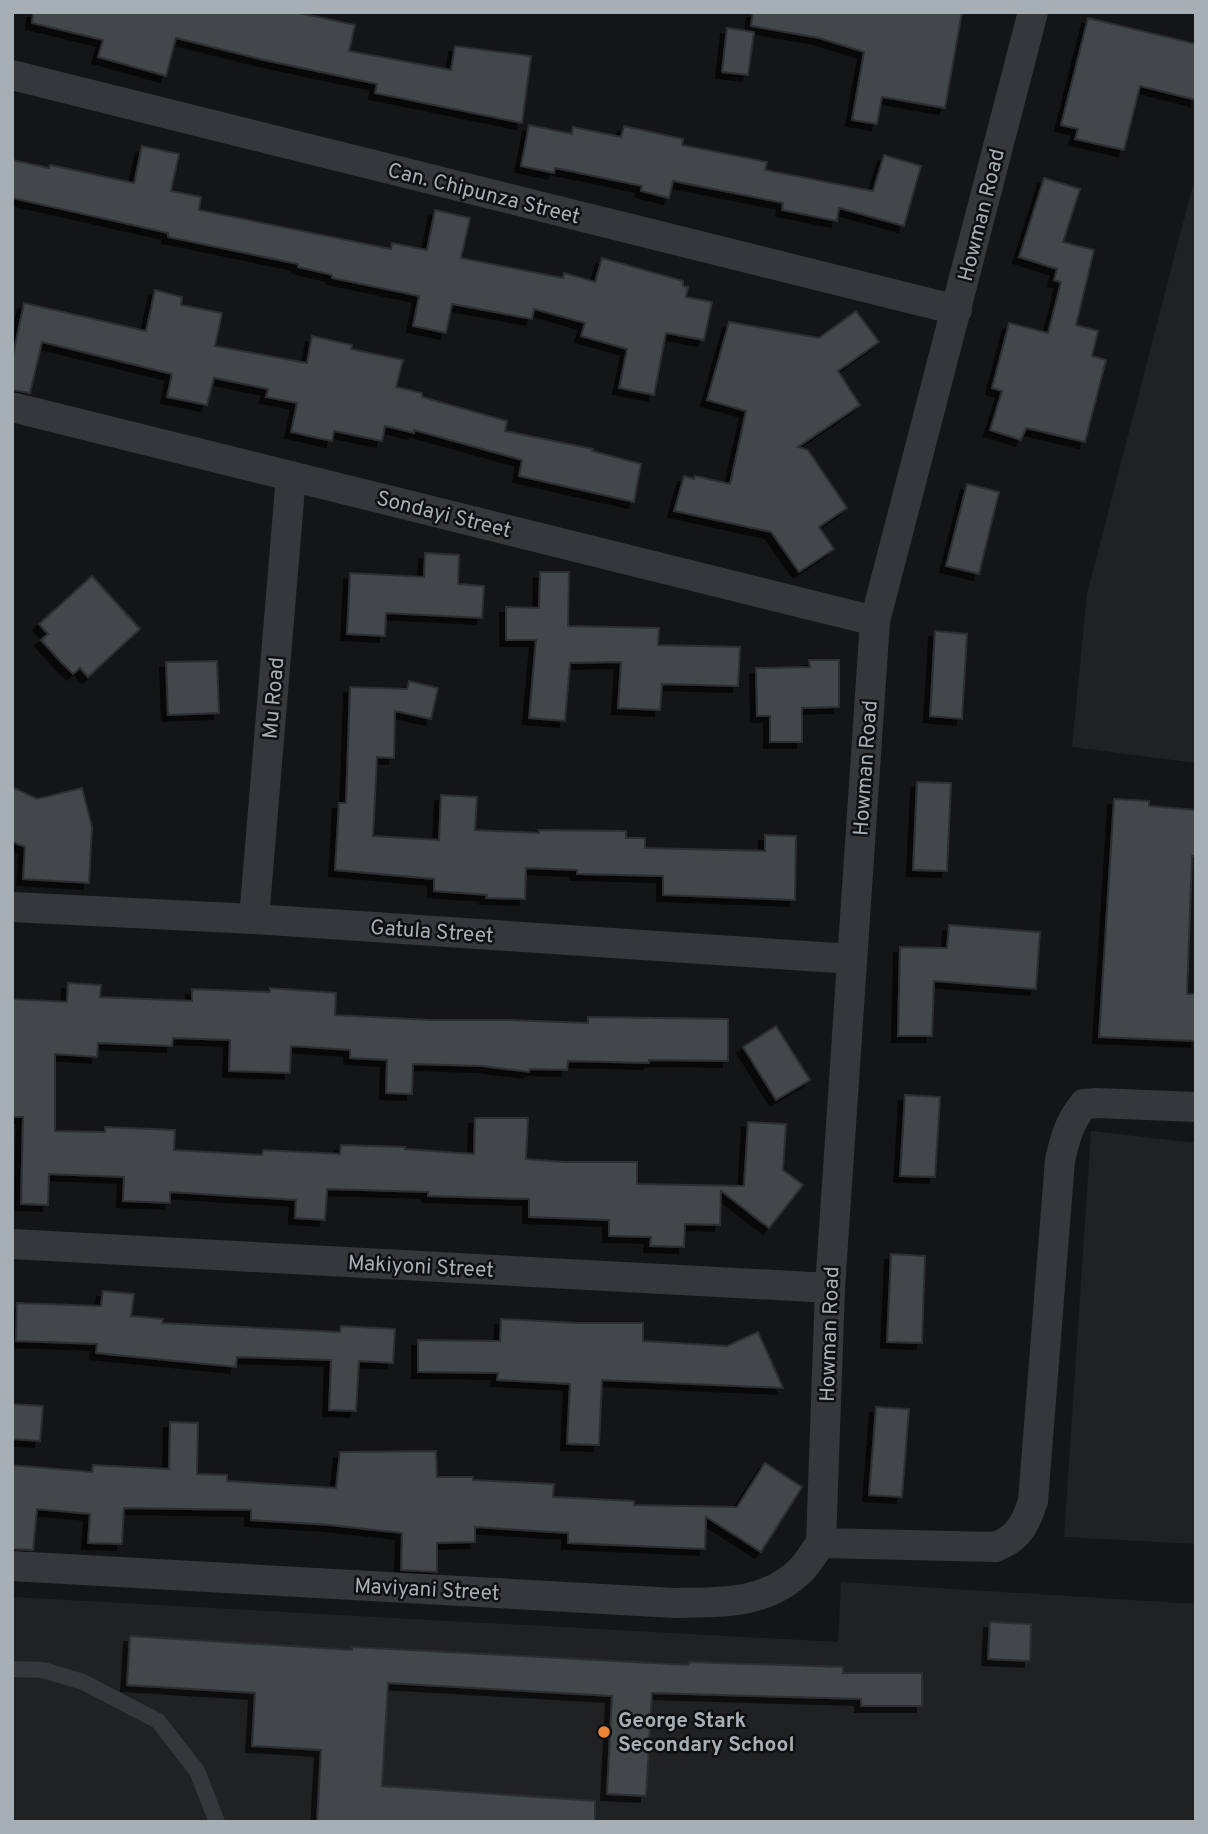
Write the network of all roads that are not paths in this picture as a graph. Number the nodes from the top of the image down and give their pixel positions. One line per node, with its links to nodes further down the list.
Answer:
1 (1033, 12): 3 (street, Howman Road)
2 (12, 75): 3 (street, Can. Chipunza Street)
3 (957, 310): 6 (street, Howman Road)
4 (12, 407): 5 (street, Sondayi Street)
5 (291, 476): 6 (street, Sondayi Street); 8 (street, Mu Road)
6 (875, 621): 9 (street, Howman Road)
7 (12, 907): 8 (street, Gatula Street)
8 (254, 919): 9 (street, Gatula Street)
9 (852, 959): 12 (street, Howman Road)
10 (1196, 1107): 13 (street)
11 (12, 1244): 12 (street, Makiyoni Street)
12 (830, 1288): 13 (street, Howman Road)
13 (821, 1543): 14 (street, Maviyani Street)
14 (12, 1566)
15 (12, 1669): 16 (lane)
16 (217, 1822)

